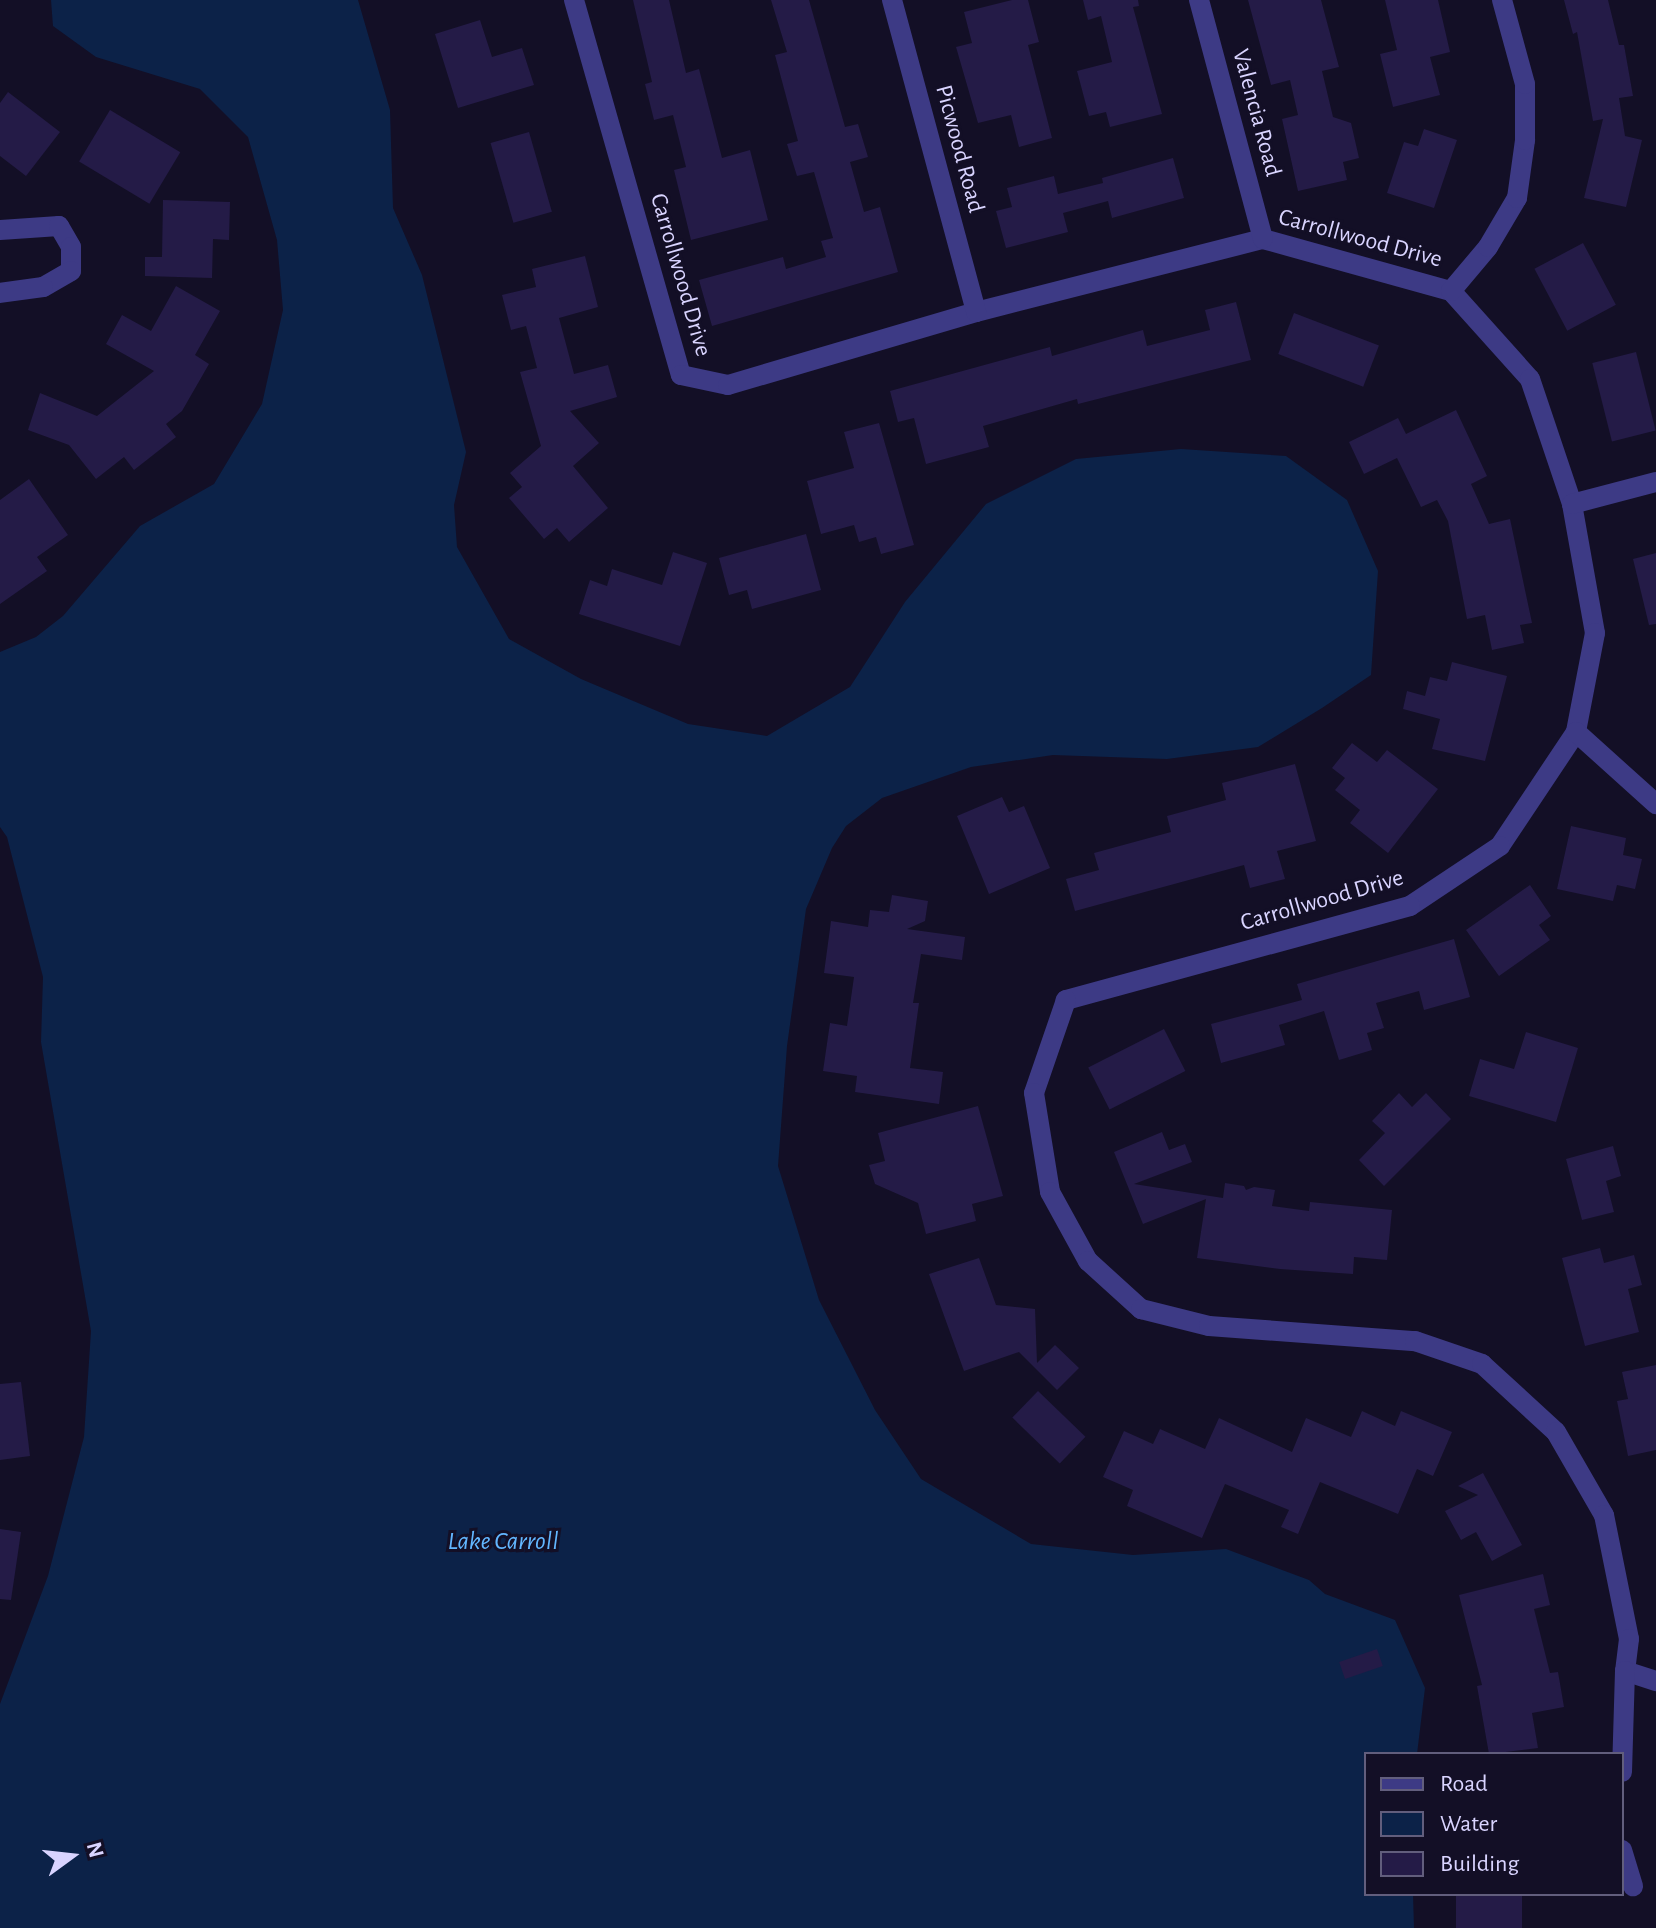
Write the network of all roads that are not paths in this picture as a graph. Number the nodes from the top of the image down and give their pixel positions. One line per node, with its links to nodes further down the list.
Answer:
1 (574, 0): 9 (street, Carrollwood Drive)
2 (892, 0): 9 (street, Picwood Road)
3 (1199, 0): 6 (street, Valencia Road)
4 (1502, 0): 7 (street)
5 (0, 230): 8 (street)
6 (1263, 239): 7 (street, Carrollwood Drive); 9 (street, Carrollwood Drive)
7 (1451, 291): 11 (street, Carrollwood Drive)
8 (0, 293)
9 (976, 312)
10 (1656, 482): 11 (street)
11 (1572, 504): 12 (street, Carrollwood Drive)
12 (1576, 732): 13 (street); 14 (street, Carrollwood Drive)
13 (1656, 804)
14 (1625, 1671): 15 (street); 16 (street, Carrollwood Drive)
15 (1656, 1681)
16 (1623, 1752)
17 (1624, 1857): 18 (street)
18 (1633, 1886)

